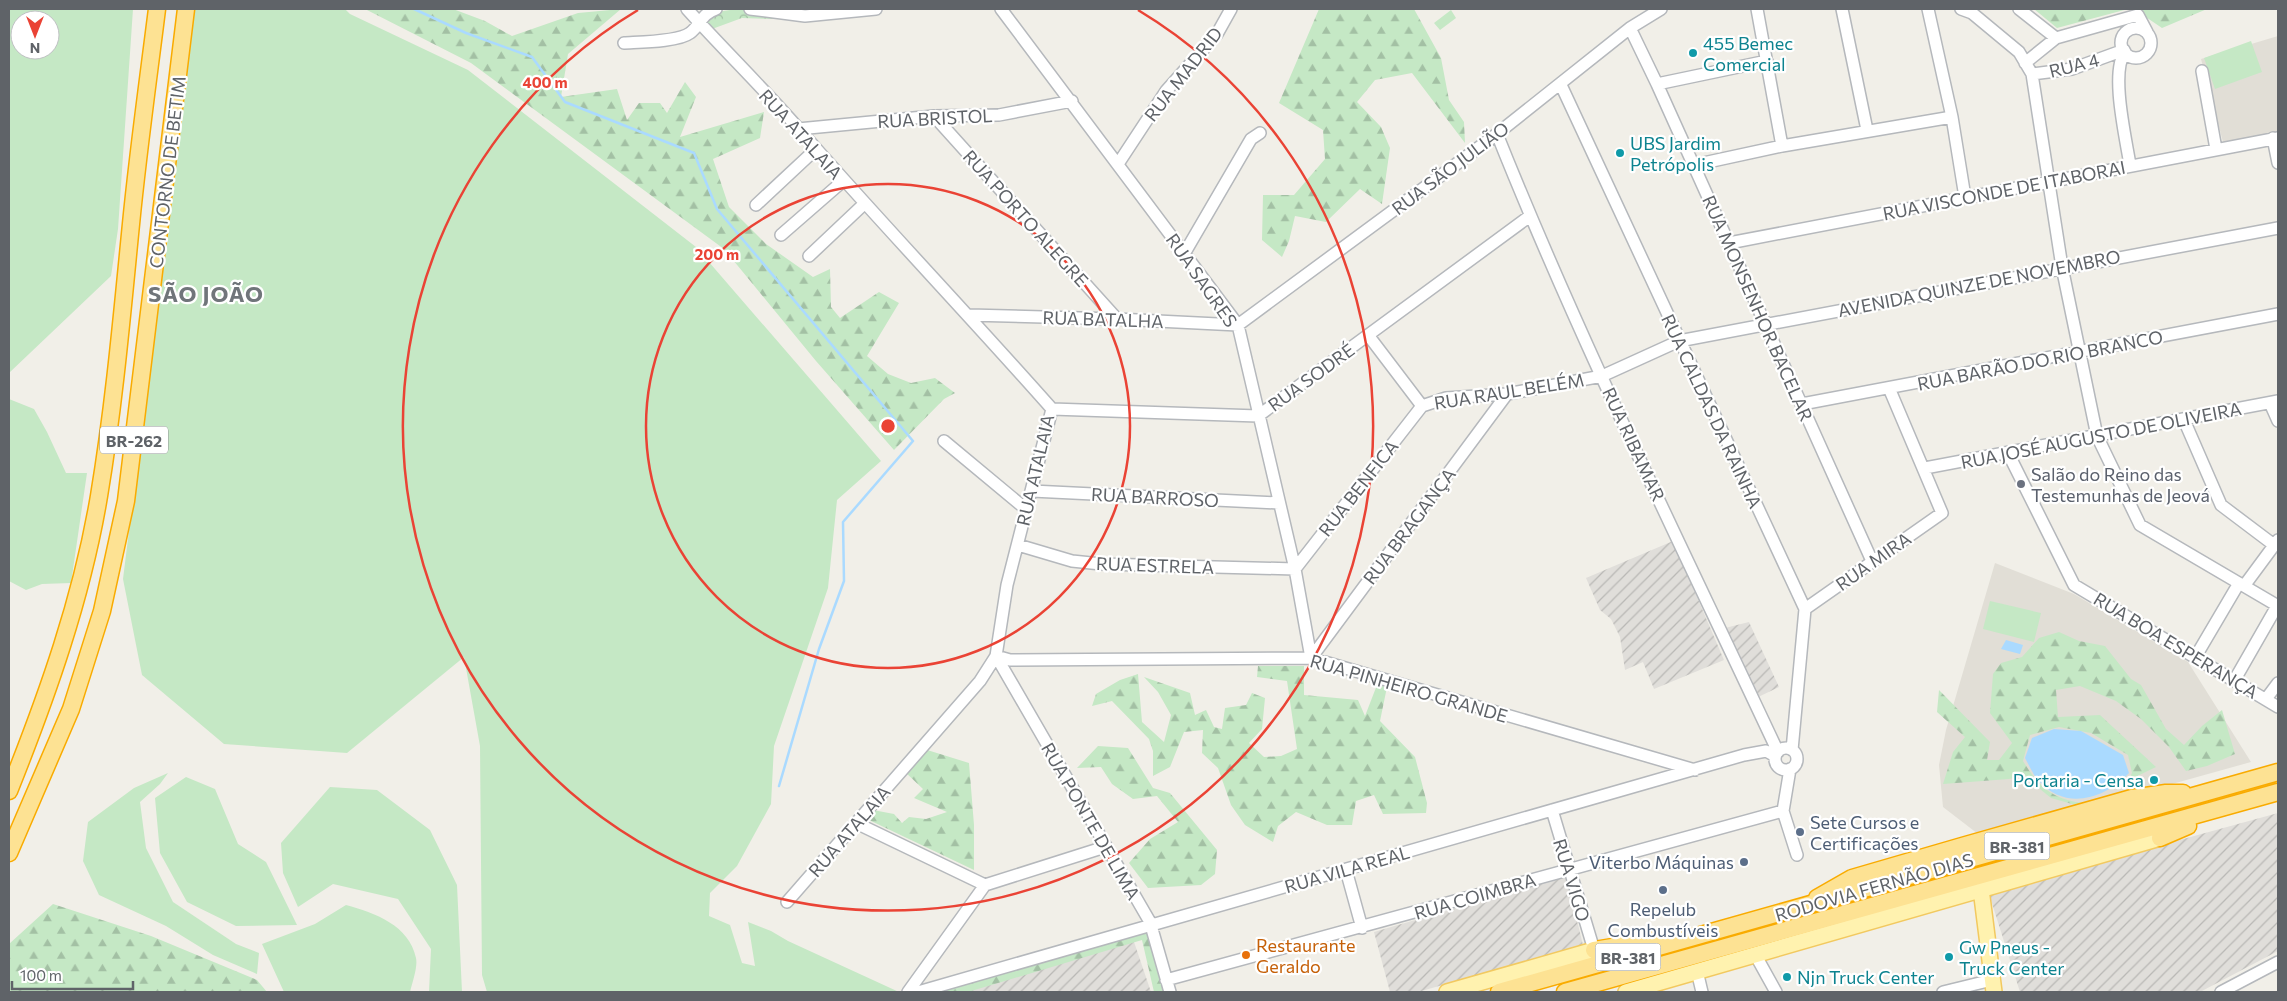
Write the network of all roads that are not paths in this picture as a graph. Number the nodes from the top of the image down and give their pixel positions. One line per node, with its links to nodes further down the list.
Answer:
1 (157, 9): 100 (highway, CONTORNO DE BETIM / BR-262)
2 (186, 9): 110 (highway, CONTORNO DE BETIM / BR-262)
3 (687, 9): 15 (street, RUA ATALAIA)
4 (716, 9): 15 (street)
5 (750, 9): 6 (street)
6 (876, 9)
7 (1001, 9): 27 (street, RUA SAGRES)
8 (1231, 9): 39 (street, RUA MADRID)
9 (1661, 9): 16 (street, RUA SÃO JULIÃO)
10 (1757, 9): 21 (street)
11 (1842, 9): 31 (street)
12 (1928, 9): 29 (street)
13 (2020, 9): 18 (street)
14 (1970, 10): 22 (street, RUA 4)
15 (698, 22): 19 (street); 30 (street, RUA ATALAIA)
16 (1630, 28): 25 (street, RUA MONSENHOR BACELAR); 26 (street, RUA SÃO JULIÃO)
17 (2147, 32): 18 (street); 20 (street); 20 (street)
18 (2056, 38): 22 (street)
19 (624, 43)
20 (2124, 51): 24 (street, RUA 4); 41 (street)
21 (1767, 61): 25 (street); 35 (street)
22 (2026, 63): 24 (street, RUA 4)
23 (2202, 71): 36 (street)
24 (2032, 74): 43 (street)
25 (1657, 84): 40 (street, RUA MONSENHOR BACELAR)
26 (1561, 85): 33 (street, RUA SÃO JULIÃO); 60 (street, RUA CALDAS DA RAINHA)
27 (1072, 101): 28 (street, RUA BRISTOL); 39 (street, RUA SAGRES)
28 (934, 116): 30 (street, RUA BRISTOL); 56 (street, RUA PORTO ALEGRE)
29 (1952, 117): 31 (street); 44 (street)
30 (798, 128): 37 (street, RUA ATALAIA)
31 (1867, 130): 35 (street)
32 (1260, 133): 51 (street)
33 (1497, 134): 47 (street, RUA RIBAMAR); 58 (street, RUA SÃO JULIÃO)
34 (2276, 138): 36 (street, RUA VISCONDE DE ITABORAI); 38 (street)
35 (1782, 146): 40 (street)
36 (2216, 149): 41 (street, RUA VISCONDE DE ITABORAI)
37 (815, 150): 42 (street, RUA ATALAIA); 46 (street)
38 (2278, 163)
39 (1118, 164): 51 (street, RUA SAGRES)
40 (1694, 165): 50 (street, RUA MONSENHOR BACELAR)
41 (2130, 165): 43 (street, RUA VISCONDE DE ITABORAI)
42 (843, 181): 45 (street, RUA ATALAIA); 49 (street)
43 (2048, 181): 44 (street, RUA VISCONDE DE ITABORAI); 53 (street)
44 (1966, 197): 50 (street, RUA VISCONDE DE ITABORAI)
45 (864, 204): 52 (street); 55 (street, RUA ATALAIA)
46 (756, 205)
47 (1530, 216): 59 (street, RUA SODRÉ); 62 (street, RUA RIBAMAR)
48 (2278, 228): 53 (street, AVENIDA QUINZE DE NOVEMBRO)
49 (781, 235)
50 (1729, 243): 57 (street, RUA MONSENHOR BACELAR)
51 (1184, 254): 58 (street, RUA SAGRES)
52 (809, 256)
53 (2062, 267): 57 (street, AVENIDA QUINZE DE NOVEMBRO); 61 (street)
54 (2278, 314): 61 (street, RUA BARÃO DO RIO BRANCO)
55 (969, 315): 56 (street, RUA BATALHA); 68 (street, RUA ATALAIA)
56 (1117, 319): 58 (street, RUA BATALHA)
57 (1766, 323): 60 (street, AVENIDA QUINZE DE NOVEMBRO); 66 (street, RUA MONSENHOR BACELAR)
58 (1238, 325): 69 (street, RUA SAGRES)
59 (1368, 335): 67 (street); 69 (street, RUA SODRÉ)
60 (1679, 341): 62 (street, RUA RAUL BELÉM); 85 (street, RUA CALDAS DA RAINHA)
61 (2080, 353): 63 (street, RUA BARÃO DO RIO BRANCO); 72 (street)
62 (1602, 376): 64 (street, RUA RAUL BELÉM); 94 (street, RUA RIBAMAR)
63 (1889, 388): 66 (street, RUA BARÃO DO RIO BRANCO); 75 (street)
64 (1507, 394): 67 (street, RUA RAUL BELÉM); 88 (street, RUA BRAGANÇA)
65 (2274, 402): 70 (street, RUA JOSÉ AUGUSTO DE OLIVEIRA); 71 (street)
66 (1802, 404): 81 (street, RUA MONSENHOR BACELAR)
67 (1422, 406): 82 (street, RUA BENFICA)
68 (1052, 409): 69 (street, RUA SODRÉ); 76 (street, RUA ATALAIA)
69 (1258, 416): 77 (street, RUA SAGRES)
70 (2184, 420): 72 (street, RUA JOSÉ AUGUSTO DE OLIVEIRA); 79 (street)
71 (2278, 421)
72 (2097, 436): 74 (street, RUA JOSÉ AUGUSTO DE OLIVEIRA); 83 (street)
73 (944, 441): 78 (street)
74 (2008, 453): 75 (street, RUA JOSÉ AUGUSTO DE OLIVEIRA); 87 (street, RUA BOA ESPERANÇA)
75 (1924, 468): 81 (street, RUA MIRA)
76 (1032, 491): 77 (street, RUA BARROSO); 78 (street, RUA ATALAIA)
77 (1279, 503): 82 (street, RUA SAGRES)
78 (1027, 510): 80 (street, RUA ATALAIA)
79 (2276, 542): 83 (street)
80 (1018, 545): 82 (street, RUA ESTRELA); 86 (street, RUA ATALAIA)
81 (1872, 561): 85 (street, RUA MIRA)
82 (1294, 569): 88 (street, RUA SAGRES)
83 (2241, 585): 84 (street); 87 (street)
84 (2278, 606): 89 (street)
85 (1805, 609): 93 (street)
86 (996, 656): 88 (street, RUA PINHEIRO GRANDE); 107 (street, RUA ATALAIA); 109 (street, RUA PONTE DE LIMA)
87 (2196, 656): 89 (street, RUA BOA ESPERANÇA)
88 (1311, 658): 97 (street, RUA PINHEIRO GRANDE)
89 (2234, 681): 91 (street, RUA BOA ESPERANÇA)
90 (2278, 683): 91 (street)
91 (2266, 699): 92 (street, RUA BOA ESPERANÇA)
92 (2278, 707)
93 (1792, 750): 94 (street); 96 (street)
94 (1777, 754): 96 (street); 97 (street, RUA VILA REAL)
95 (2278, 764): 99 (highway)
96 (1790, 769): 106 (street)
97 (1695, 770): 105 (street, RUA VILA REAL)
98 (2278, 772): 99 (highway)
99 (2230, 786): 118 (highway, RODOVIA FERNÃO DIAS / BR-381)
100 (9, 791)
101 (2278, 792): 103 (highway, RODOVIA FERNÃO DIAS / BR-381)
102 (2278, 797): 103 (highway)
103 (2237, 803): 104 (highway, RODOVIA FERNÃO DIAS / BR-381)
104 (2220, 808): 108 (highway, BR-381); 131 (highway, RODOVIA FERNÃO DIAS / BR-381)
105 (1552, 810): 112 (street, RUA VILA REAL); 113 (street, RUA VIGO)
106 (1783, 811): 111 (street); 113 (street, RUA COIMBRA)
107 (856, 823): 114 (street); 116 (street, RUA ATALAIA)
108 (2160, 838): 115 (main road, RODOVIA FERNÃO DIAS / BR-381)
109 (1105, 847): 114 (street); 117 (street, RUA PONTE DE LIMA)
110 (9, 853)
111 (1797, 855)
112 (1346, 870): 117 (street, RUA VILA REAL); 119 (street)
113 (1568, 870): 119 (street, RUA COIMBRA); 120 (street, RUA VIGO)
114 (985, 885): 126 (street)
115 (1982, 889): 121 (main road, RODOVIA FERNÃO DIAS / BR-381); 125 (main road)
116 (787, 902)
117 (1151, 925): 124 (street, RUA PONTE DE LIMA); 127 (street, RUA VILA REAL)
118 (1736, 927): 120 (highway, BR-381); 130 (highway, RODOVIA FERNÃO DIAS / BR-381)
119 (1362, 928): 124 (street, RUA COIMBRA)
120 (1594, 950): 129 (main road, BR-381)
121 (1756, 956): 123 (main road, RODOVIA FERNÃO DIAS / BR-381); 134 (street)
122 (2278, 962): 136 (street)
123 (1697, 971): 132 (main road, RODOVIA FERNÃO DIAS / BR-381); 133 (street)
124 (1166, 980): 128 (street, RUA PONTE DE LIMA)
125 (1993, 986): 135 (street)
126 (908, 992)
127 (918, 992)
128 (1170, 992)
129 (1447, 992)
130 (1499, 992)
131 (1565, 992)
132 (1626, 992)
133 (1702, 992)
134 (1776, 992)
135 (1943, 992)
136 (2221, 992)

